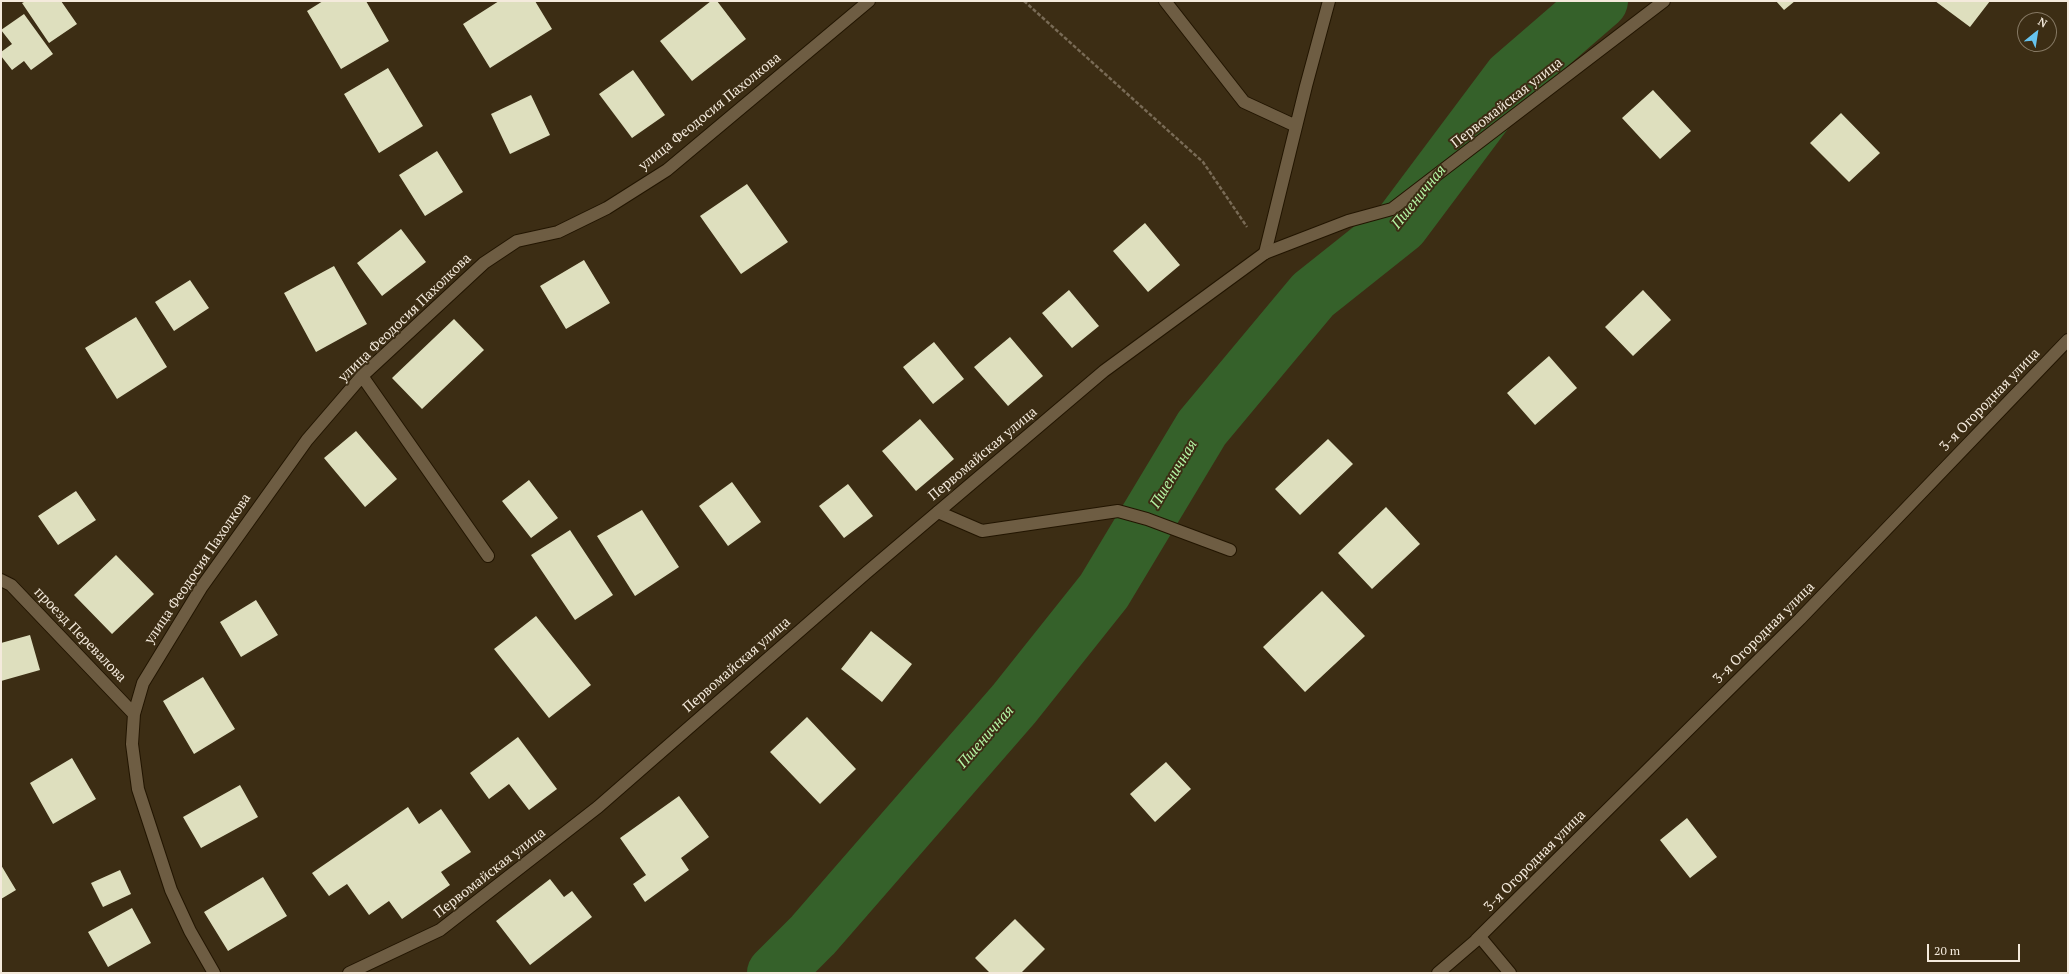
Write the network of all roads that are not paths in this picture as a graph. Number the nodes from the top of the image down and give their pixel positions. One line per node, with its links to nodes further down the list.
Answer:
1 (869, 1): 8 (street, улица Феодосия Пахолкова)
2 (1165, 1): 5 (street)
3 (1329, 1): 5 (street)
4 (1664, 1): 6 (street, Первомайская улица)
5 (1296, 126): 6 (street)
6 (1265, 253): 9 (street, Первомайская улица)
7 (2068, 340): 14 (street, 3-я Огородная улица)
8 (362, 376): 11 (street); 13 (street, улица Феодосия Пахолкова)
9 (938, 512): 10 (street); 16 (street, Первомайская улица)
10 (1230, 550)
11 (488, 556)
12 (1, 580): 13 (street, проезд Перевалова)
13 (134, 714): 15 (street, улица Феодосия Пахолкова)
14 (1478, 938): 17 (street, 3-я Огородная улица); 18 (street)
15 (214, 973)
16 (349, 973)
17 (1438, 973)
18 (1510, 973)

